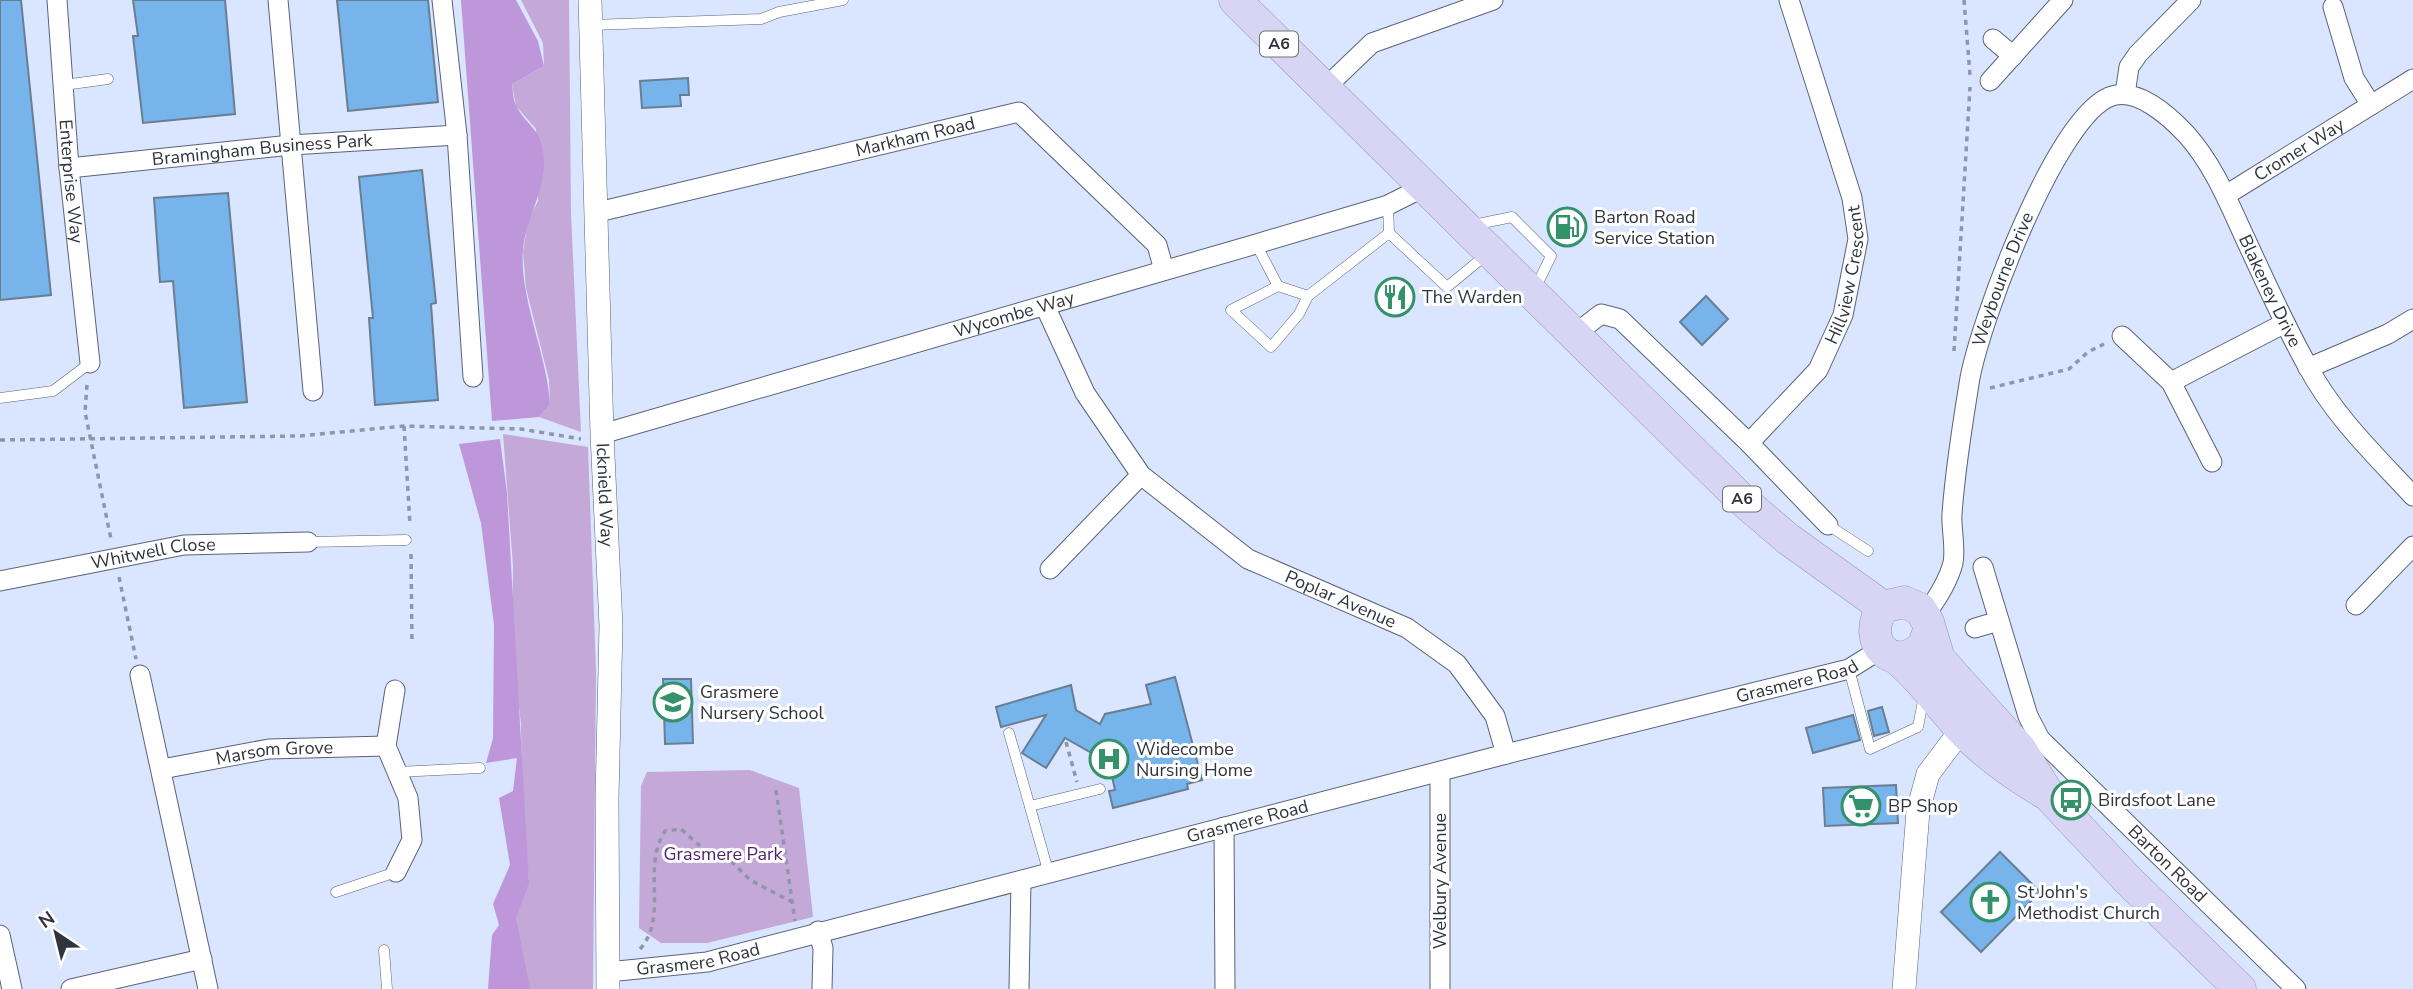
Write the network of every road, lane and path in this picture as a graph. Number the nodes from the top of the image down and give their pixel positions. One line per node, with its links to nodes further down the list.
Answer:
1 (57, 0): 19 (street, Enterprise Way)
2 (278, 0): 24 (street)
3 (442, 0): 23 (street)
4 (590, 0): 13 (street, Icknield Way)
5 (843, 0): 13 (lane)
6 (1235, 0): 20 (highway, A6)
7 (1493, 0): 20 (street)
8 (1789, 0): 54 (street, Hillview Crescent)
9 (1964, 0): 43 (path)
10 (2063, 0): 15 (street)
11 (2191, 0): 21 (street)
12 (2333, 7): 22 (street)
13 (591, 25): 29 (street, Icknield Way)
14 (1993, 39): 15 (street)
15 (2013, 56): 18 (street)
16 (108, 79): 19 (lane)
17 (2413, 79): 22 (street, Cromer Way)
18 (1990, 82)
19 (64, 85): 25 (street, Enterprise Way)
20 (1324, 89): 26 (highway, A6)
21 (2124, 94): 27 (street, Blakeney Drive); 70 (street, Weybourne Drive)
22 (2371, 105): 27 (street, Cromer Way)
23 (457, 135): 24 (street, Bramingham Business Park); 46 (street)
24 (290, 145): 25 (street, Bramingham Business Park); 49 (street)
25 (69, 168): 44 (street, Enterprise Way)
26 (1424, 187): 28 (street, Wycombe Way); 30 (highway, A6)
27 (2226, 195): 40 (street, Blakeney Drive)
28 (1388, 205): 31 (lane); 32 (street, Wycombe Way)
29 (598, 212): 34 (street, Markham Road); 51 (street, Icknield Way)
30 (1462, 225): 33 (highway, A6); 36 (lane)
31 (1389, 233): 33 (lane); 37 (lane)
32 (1256, 244): 34 (street, Wycombe Way); 35 (lane)
33 (1490, 252): 36 (highway, A6)
34 (1164, 270): 38 (street, Wycombe Way)
35 (1278, 286): 37 (lane); 37 (lane)
36 (1534, 295): 41 (highway, A6)
37 (1308, 296)
38 (1045, 306): 51 (street, Wycombe Way); 56 (street, Poplar Avenue)
39 (2413, 319): 45 (street)
40 (2285, 323): 45 (street, Blakeney Drive); 47 (street)
41 (1574, 335): 54 (street); 68 (highway, A6)
42 (2122, 336): 47 (street); 48 (path)
43 (1953, 361)
44 (89, 363): 50 (lane); 52 (path)
45 (2308, 368): 57 (street, Blakeney Drive)
46 (473, 377)
47 (2171, 382): 55 (street)
48 (1990, 388)
49 (313, 391)
50 (0, 398)
51 (602, 434): 52 (path); 103 (street, Icknield Way)
52 (89, 439): 53 (path); 63 (path)
53 (0, 440)
54 (1749, 443): 58 (street)
55 (2212, 462)
56 (1141, 475): 65 (street); 81 (street, Poplar Avenue)
57 (2413, 496)
58 (1828, 525): 62 (lane)
59 (407, 540): 60 (lane)
60 (309, 542): 63 (street, Whitwell Close)
61 (2413, 546): 67 (street)
62 (1868, 551)
63 (115, 557): 66 (street, Whitwell Close); 74 (path)
64 (1983, 567): 69 (street, Barton Road)
65 (1051, 569)
66 (0, 581)
67 (2356, 605)
68 (1883, 607): 70 (highway); 72 (highway)
69 (1999, 621): 71 (street); 114 (street, Barton Road)
70 (1927, 623): 72 (highway); 89 (highway, Barton Road)
71 (1975, 628)
72 (1888, 653): 73 (street, Grasmere Road); 75 (highway, Barton Road)
73 (1849, 669): 75 (lane); 81 (street, Grasmere Road)
74 (140, 674): 83 (street)
75 (1925, 686): 77 (highway, Barton Road)
76 (395, 690): 80 (street)
77 (1962, 729): 89 (highway, Barton Road); 112 (street)
78 (1009, 733): 90 (lane)
79 (1066, 743): 88 (path)
80 (386, 746): 83 (street, Marsom Grove); 84 (street)
81 (1507, 754): 85 (street, Grasmere Road)
82 (480, 768): 84 (lane)
83 (162, 769): 101 (street)
84 (397, 772): 92 (street)
85 (1440, 772): 91 (street, Grasmere Road); 111 (street, Welbury Avenue)
86 (1100, 789): 88 (lane)
87 (776, 790): 96 (path)
88 (1080, 794): 90 (lane)
89 (2050, 797): 113 (highway, Barton Road)
90 (1030, 806): 93 (lane)
91 (1224, 827): 93 (street, Grasmere Road); 110 (street)
92 (396, 872): 95 (lane)
93 (1049, 874): 94 (street, Grasmere Road)
94 (1021, 881): 97 (street, Grasmere Road); 109 (street)
95 (336, 892)
96 (792, 902): 99 (path); 102 (path)
97 (818, 931): 99 (street, Grasmere Road); 108 (street)
98 (0, 935): 104 (street)
99 (798, 937): 102 (street, Grasmere Road)
100 (383, 950): 107 (lane)
101 (202, 959): 105 (street); 106 (street)
102 (637, 969): 103 (street, Grasmere Road)
103 (608, 980)
104 (12, 989)
105 (71, 989)
106 (208, 989)
107 (387, 989)
108 (822, 989)
109 (1020, 989)
110 (1225, 989)
111 (1440, 989)
112 (1904, 989)
113 (2240, 989)
114 (2296, 989)

